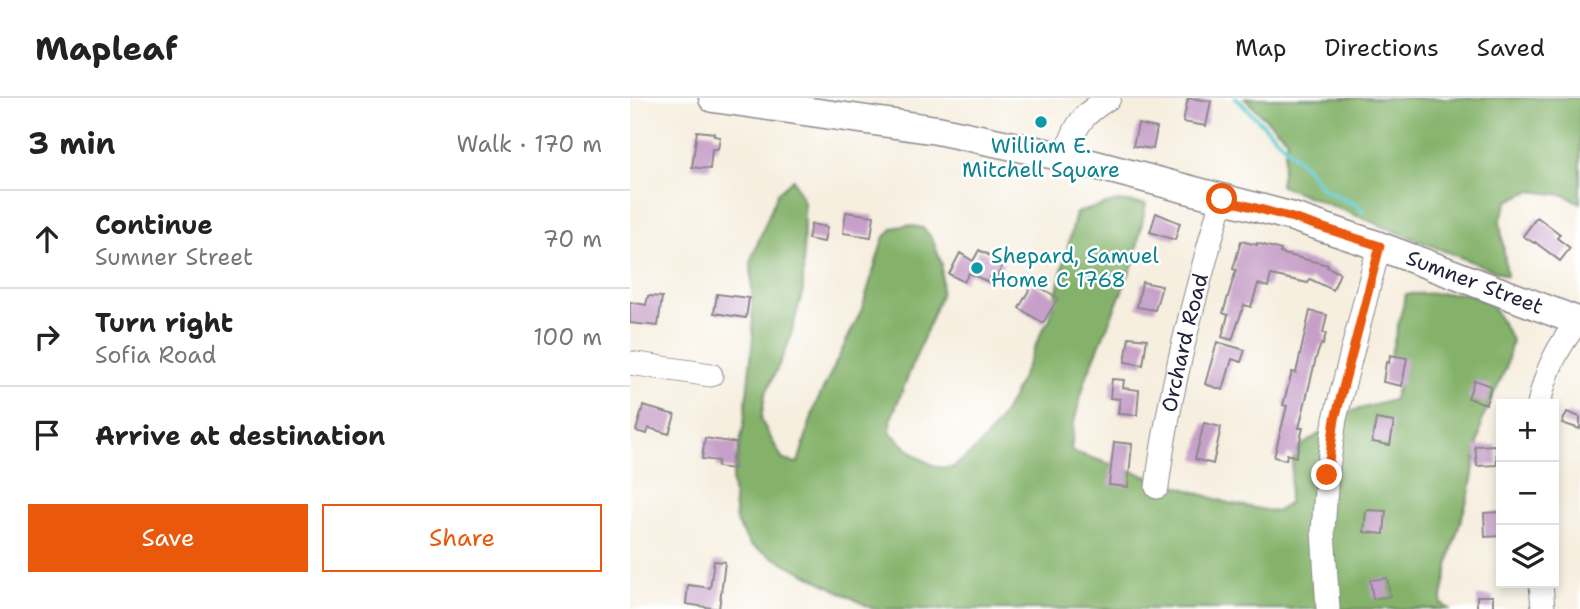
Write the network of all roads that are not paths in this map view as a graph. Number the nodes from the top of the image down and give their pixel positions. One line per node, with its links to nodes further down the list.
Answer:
1 (713, 98): 3 (main road, Sumner Street)
2 (1109, 98): 3 (street)
3 (1065, 157): 4 (main road, Sumner Street)
4 (1222, 199): 5 (main road, Sumner Street); 10 (street, Orchard Road)
5 (1380, 246): 6 (main road, Sumner Street); 12 (street)
6 (1579, 322): 9 (street)
7 (630, 363): 8 (street)
8 (711, 375)
9 (1540, 399)
10 (1157, 487)
11 (1541, 588): 13 (street)
12 (1328, 609)
13 (1543, 609)

